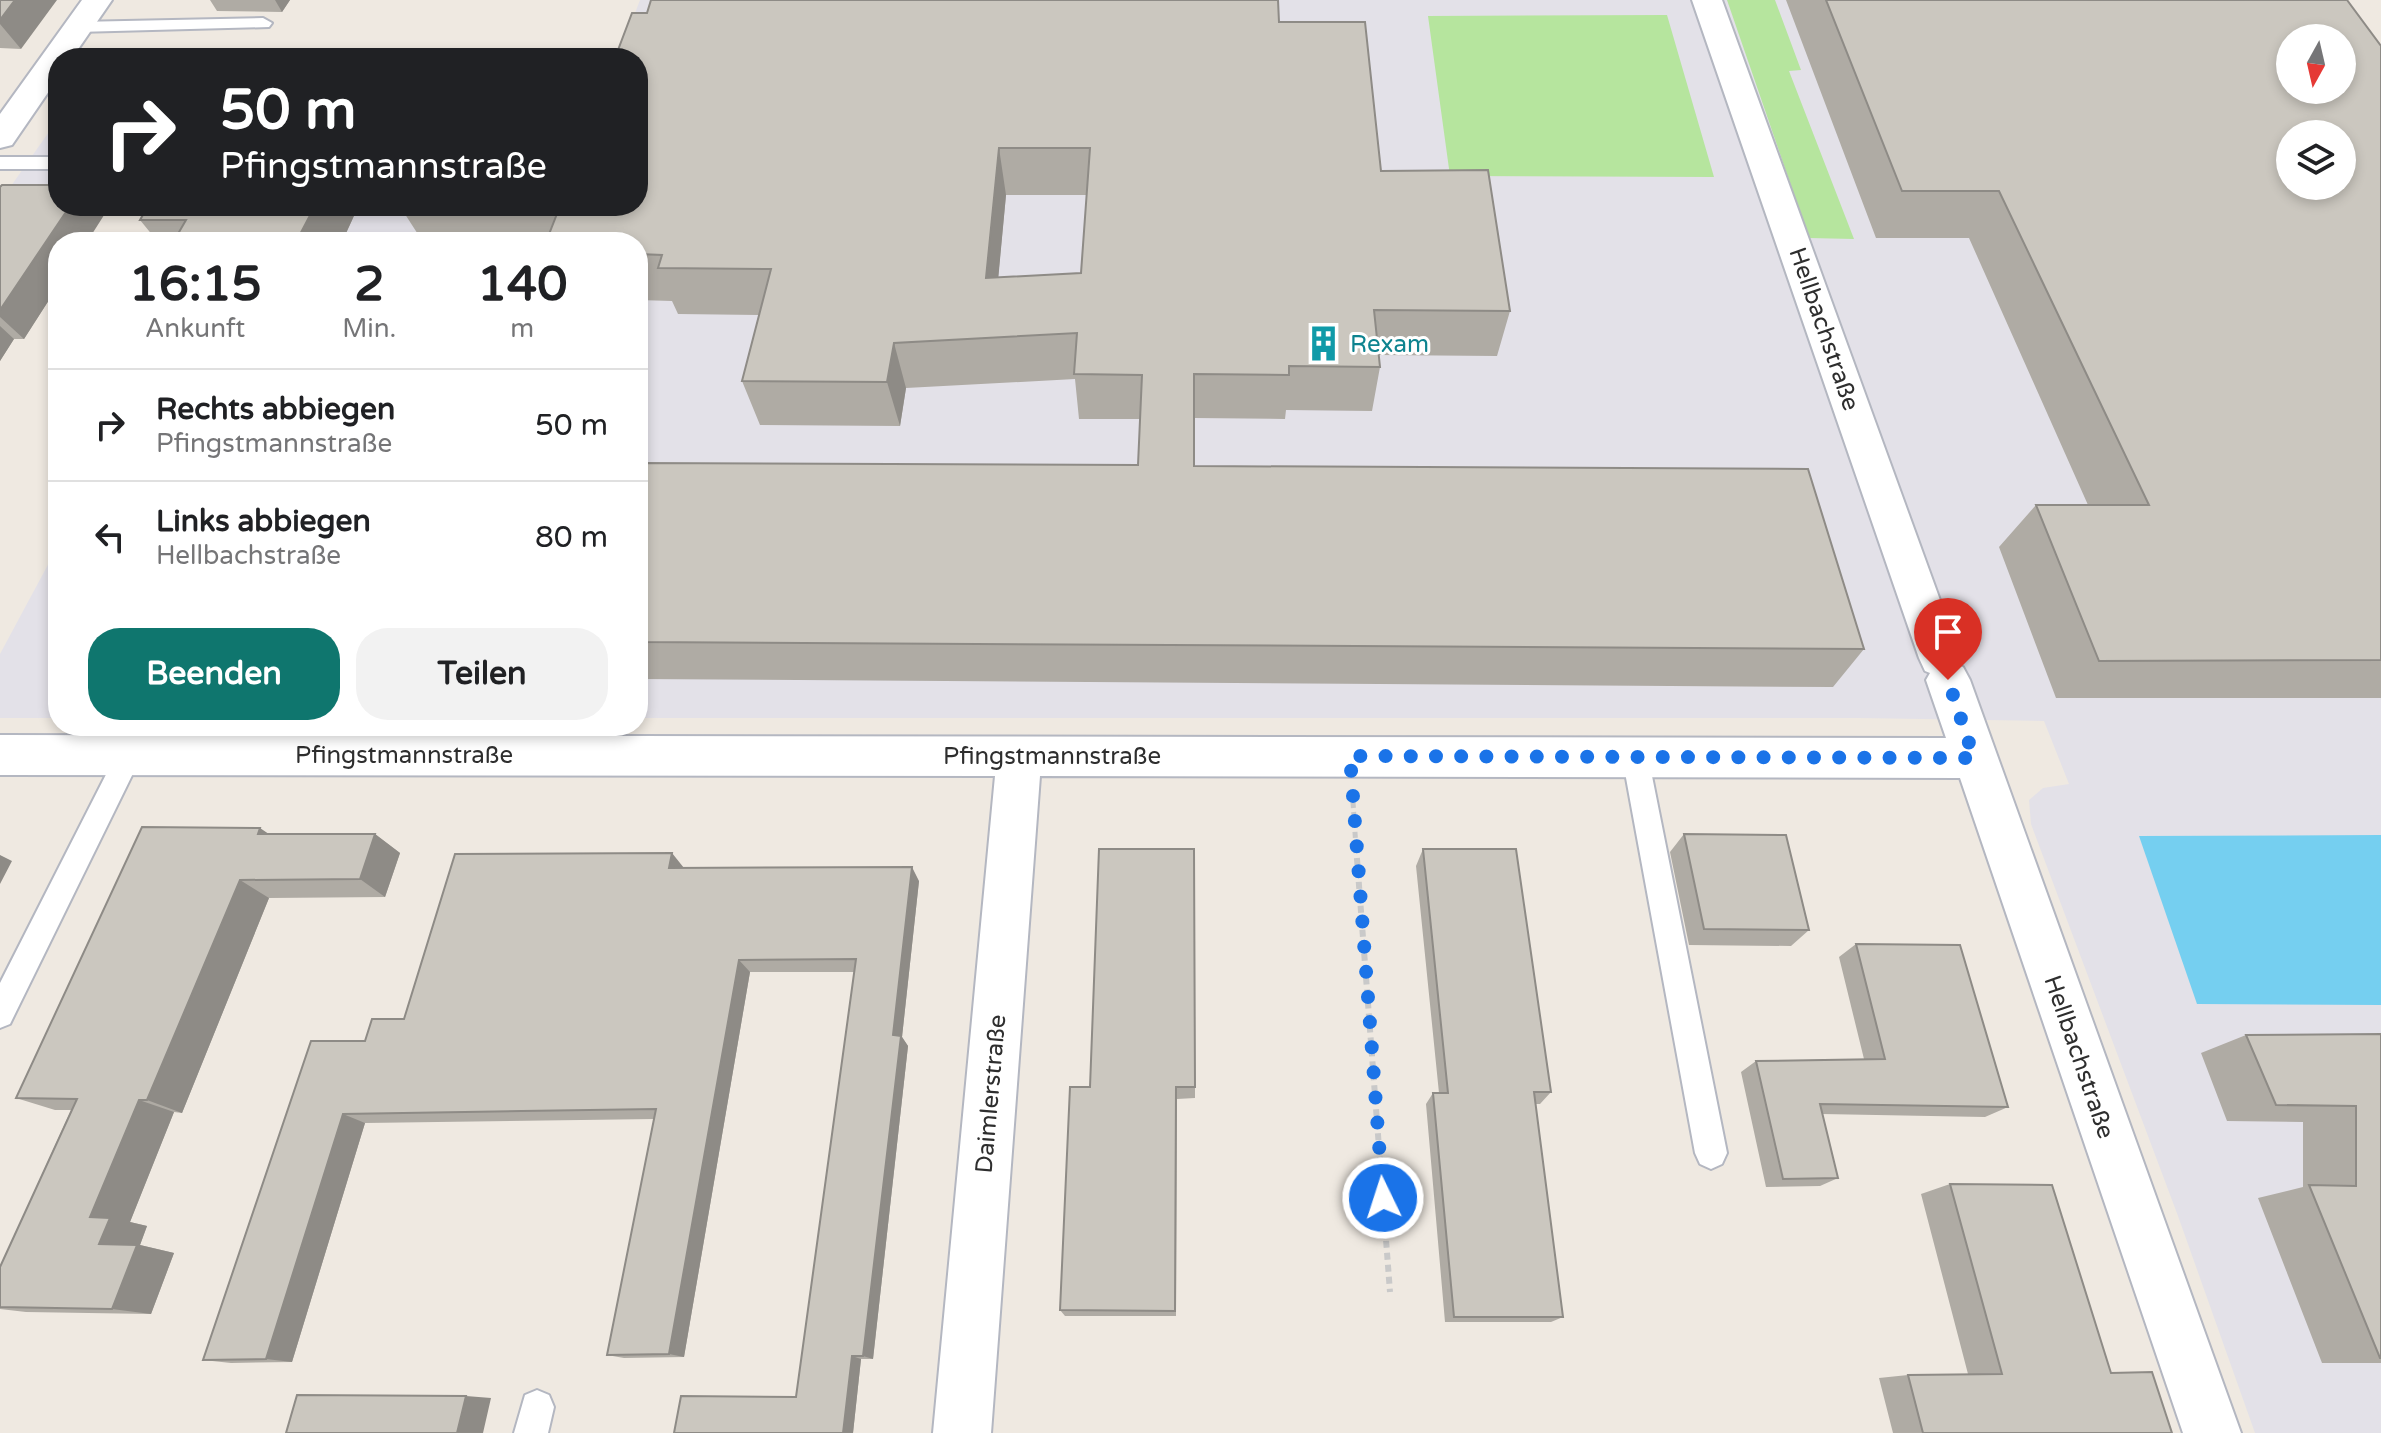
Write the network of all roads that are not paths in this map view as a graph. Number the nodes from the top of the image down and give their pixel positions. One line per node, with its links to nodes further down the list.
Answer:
1 (97, 0): 4 (street)
2 (1707, 0): 14 (street, Hellbachstraße)
3 (263, 23): 4 (lane)
4 (77, 27): 5 (street)
5 (62, 48)
6 (48, 69): 7 (street)
7 (0, 138)
8 (0, 163): 9 (lane)
9 (48, 163)
10 (0, 755): 11 (street, Pfingstmannstraße)
11 (129, 755): 12 (street, Pfingstmannstraße); 15 (lane)
12 (1019, 755): 13 (street, Pfingstmannstraße); 17 (street, Daimlerstraße)
13 (1635, 756): 14 (street, Pfingstmannstraße); 16 (lane)
14 (1974, 758): 18 (street, Hellbachstraße)
15 (0, 1014)
16 (1711, 1153)
17 (962, 1433)
18 (2212, 1433)

